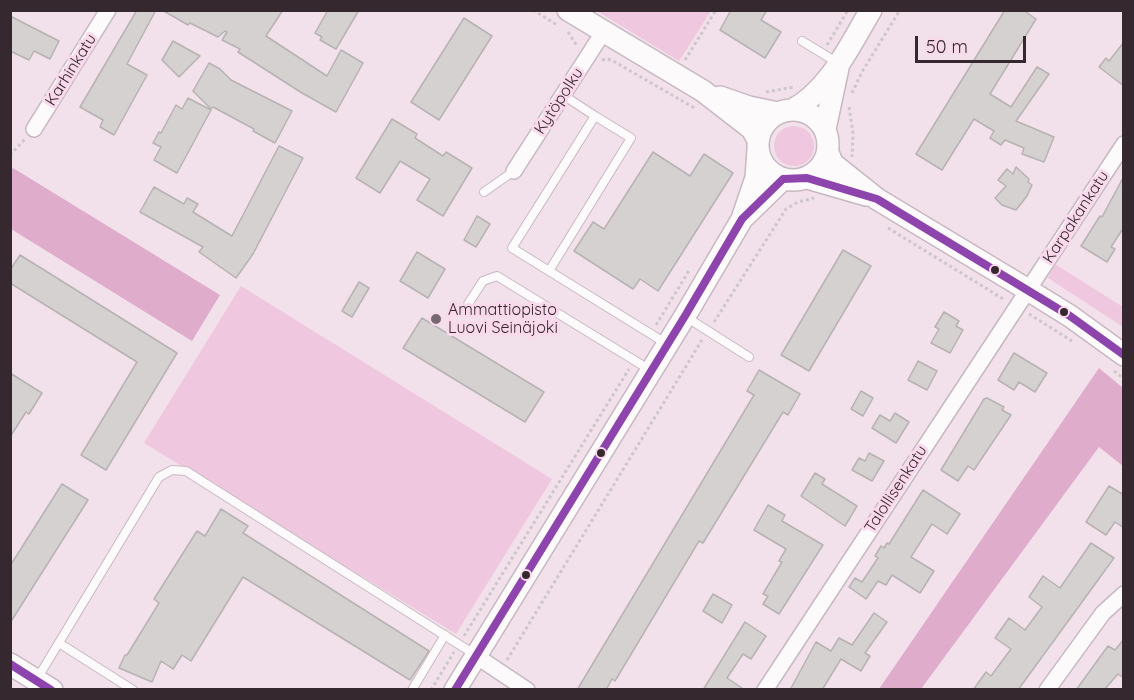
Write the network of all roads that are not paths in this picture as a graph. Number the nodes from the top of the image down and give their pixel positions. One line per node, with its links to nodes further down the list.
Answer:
1 (108, 10): 11 (street, Karhinkatu)
2 (568, 10): 4 (street)
3 (871, 10): 6 (street)
4 (604, 32): 7 (street); 8 (street, Kytöpolku)
5 (802, 41): 6 (lane)
6 (839, 64): 9 (street); 12 (street)
7 (703, 92): 9 (street); 14 (street)
8 (562, 95): 10 (lane); 16 (street, Kytöpolku)
9 (785, 112): 12 (street); 14 (street)
10 (595, 116): 22 (lane); 22 (lane)
11 (34, 129)
12 (825, 129): 15 (street)
13 (1124, 144): 23 (street, Karpakankatu)
14 (758, 145): 18 (street); 21 (street)
15 (828, 153): 17 (street); 19 (street)
16 (514, 171): 20 (lane)
17 (807, 178): 18 (street); 19 (street)
18 (783, 179): 21 (street)
19 (842, 180): 23 (street)
20 (484, 192)
21 (742, 219): 25 (street)
22 (549, 271): 26 (lane)
23 (1022, 298): 28 (street); 40 (street, Talollisenkatu)
24 (468, 304): 29 (lane)
25 (685, 316): 26 (street); 27 (lane)
26 (667, 345): 29 (street)
27 (749, 357)
28 (1116, 360)
29 (651, 371): 33 (street)
30 (1124, 594): 41 (street)
31 (445, 635): 32 (lane); 33 (lane); 37 (lane)
32 (59, 643): 35 (lane); 36 (lane)
33 (476, 656): 38 (street); 39 (street)
34 (10, 664): 35 (street)
35 (44, 685)
36 (133, 690)
37 (412, 690)
38 (455, 690)
39 (527, 690)
40 (765, 690)
41 (1047, 690)

